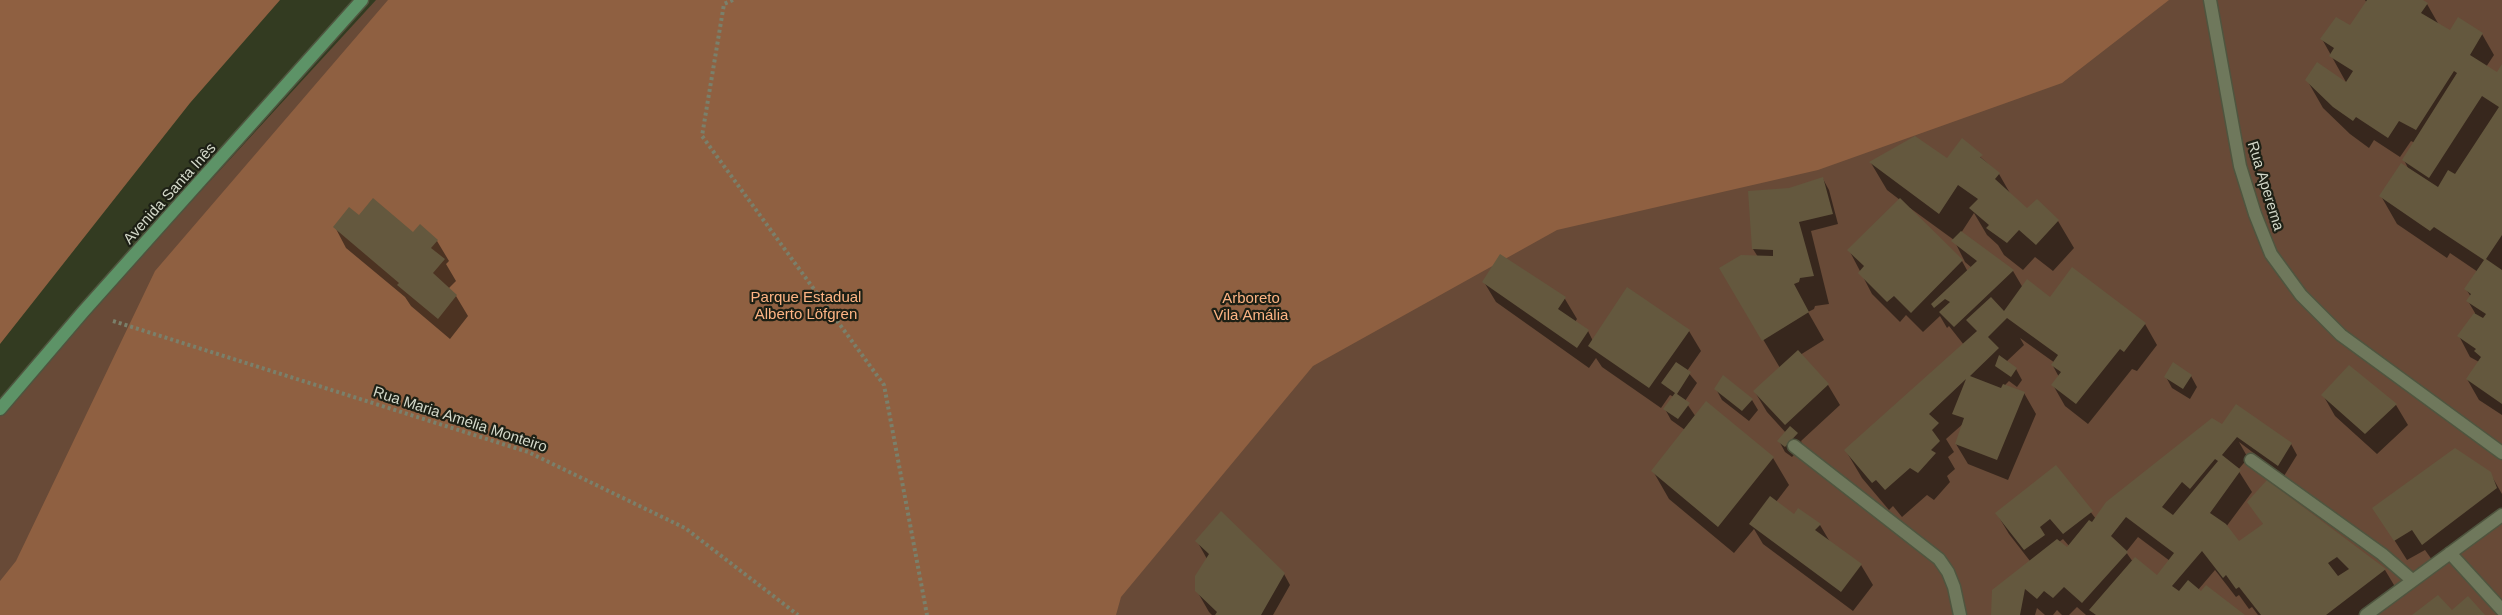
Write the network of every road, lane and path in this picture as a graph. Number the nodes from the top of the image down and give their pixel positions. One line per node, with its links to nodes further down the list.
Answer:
1 (362, 0): 4 (main road, Avenida Santa Inês)
2 (733, 0): 14 (path)
3 (2211, 0): 7 (street, Rua Aperema)
4 (83, 312): 5 (main road, Avenida Santa Inês); 13 (path, Rua Maria Amélia Monteiro)
5 (0, 409)
6 (1794, 446): 15 (street)
7 (2502, 453)
8 (2251, 460): 11 (street)
9 (2502, 515): 10 (street)
10 (2450, 553): 11 (street); 12 (street)
11 (2412, 580): 16 (street)
12 (2502, 610)
13 (798, 615)
14 (927, 615)
15 (1960, 615)
16 (2366, 615)

